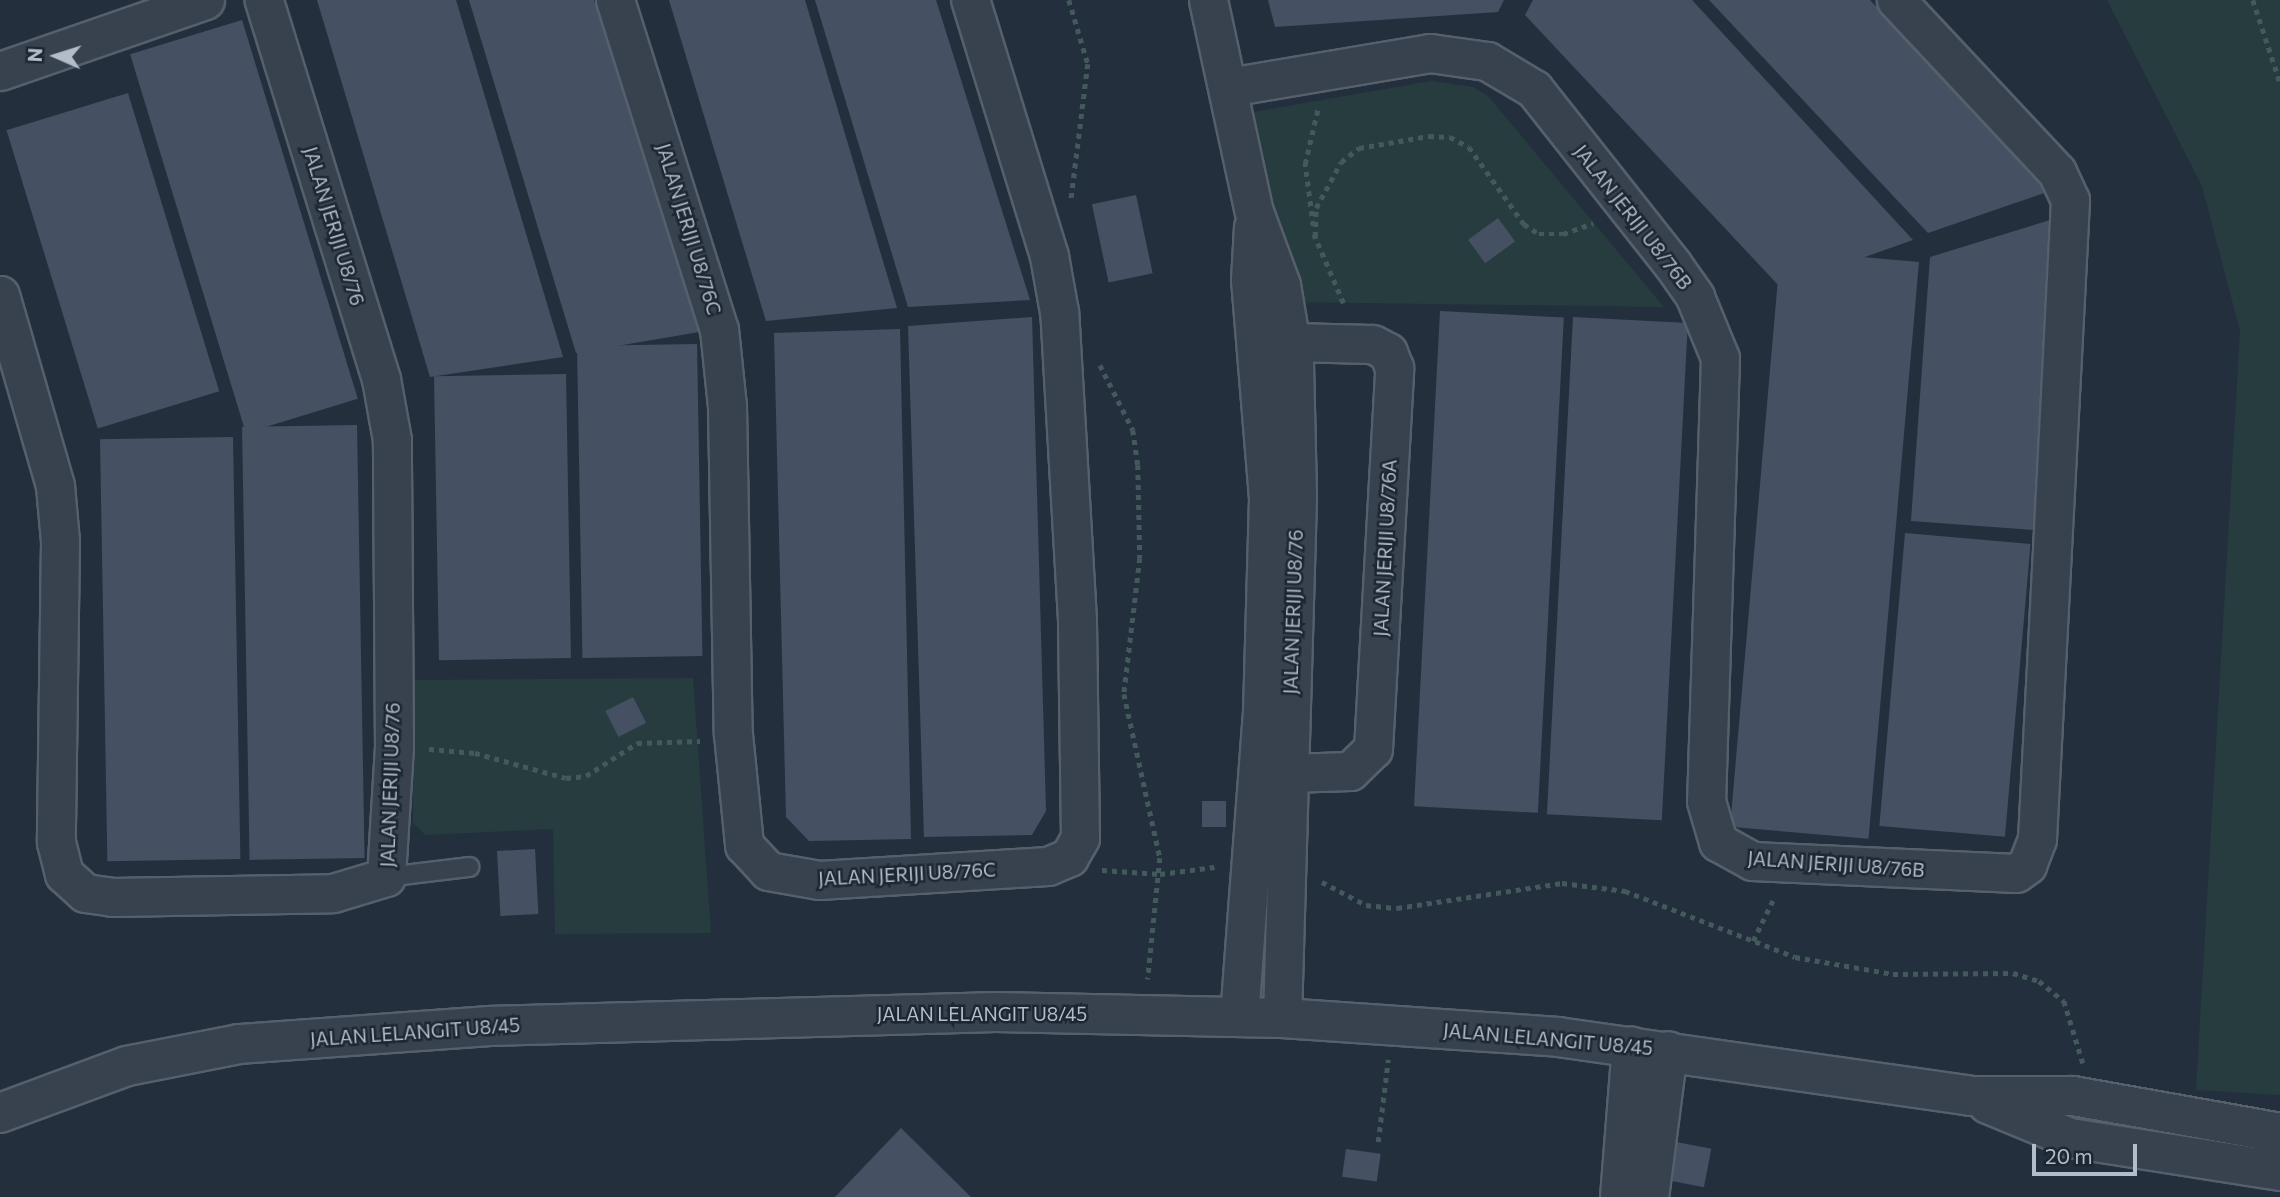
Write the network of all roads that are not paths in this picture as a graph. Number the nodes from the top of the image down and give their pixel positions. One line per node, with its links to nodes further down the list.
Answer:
1 (205, 0): 7 (street)
2 (264, 0): 14 (street, JALAN JERIJI U8/76)
3 (615, 0): 4 (street, JALAN JERIJI U8/76C)
4 (970, 0)
5 (1208, 0): 8 (street, JALAN JERIJI U8/76)
6 (1896, 0): 8 (street, JALAN JERIJI U8/76B)
7 (0, 71)
8 (1229, 87): 9 (street, JALAN JERIJI U8/76)
9 (1254, 212): 11 (street, JALAN JERIJI U8/76); 15 (street, JALAN JERIJI U8/76)
10 (0, 295): 14 (street, JALAN JERIJI U8/76)
11 (1291, 342): 12 (street, JALAN JERIJI U8/76); 12 (street, JALAN JERIJI U8/76A)
12 (1288, 773): 16 (street, JALAN JERIJI U8/76)
13 (469, 866): 14 (lane)
14 (386, 877)
15 (1239, 1017): 16 (street, JALAN LELANGIT U8/45); 19 (street, JALAN LELANGIT U8/45)
16 (1282, 1018): 17 (street, JALAN LELANGIT U8/45)
17 (1650, 1047): 18 (street, JALAN LELANGIT U8/45); 22 (street); 23 (street)
18 (1970, 1096): 20 (street, JALAN LELANGIT U8/45); 21 (street, JALAN LELANGIT U8/45)
19 (2, 1109)
20 (2280, 1133)
21 (2279, 1171)
22 (1619, 1197)
23 (1648, 1197)

